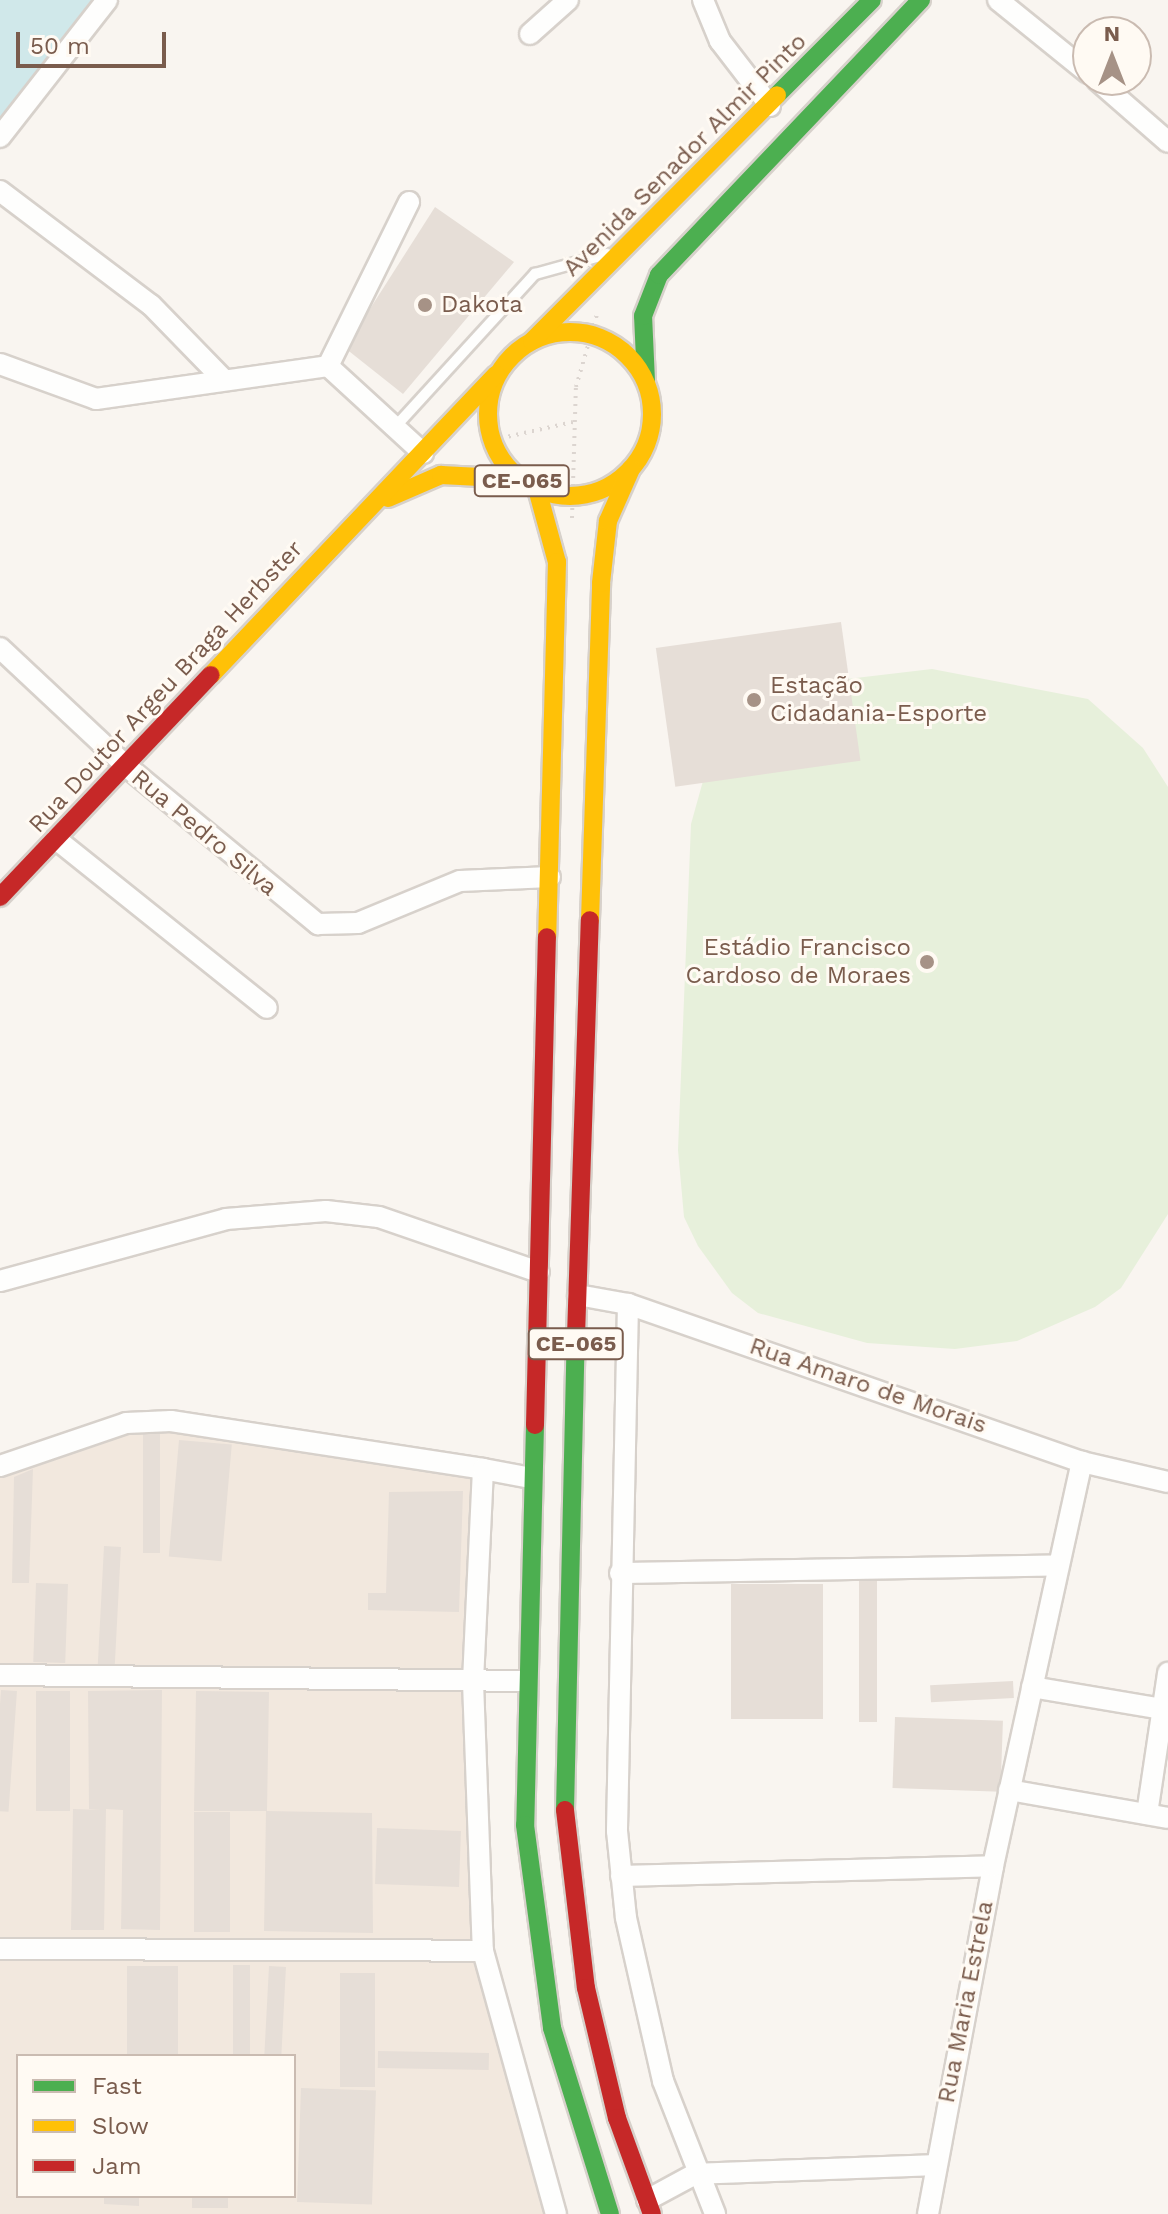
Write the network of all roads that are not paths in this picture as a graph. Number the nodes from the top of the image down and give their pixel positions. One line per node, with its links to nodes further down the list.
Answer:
1 (107, 0): 11 (street)
2 (568, 0): 7 (street)
3 (703, 0): 10 (street)
4 (872, 0): 10 (main road, Avenida Senador Almir Pinto)
5 (921, 0): 21 (main road, CE-065)
6 (998, 0): 8 (street)
7 (530, 34)
8 (1072, 60)
9 (1115, 96): 12 (street)
10 (770, 106): 15 (main road, Avenida Senador Almir Pinto)
11 (0, 137)
12 (1168, 142)
13 (0, 191): 20 (street)
14 (409, 202): 18 (street)
15 (625, 251): 16 (main road, Avenida Senador Almir Pinto); 22 (lane)
16 (531, 342): 19 (main road); 21 (main road)
17 (0, 364): 20 (street)
18 (328, 366): 20 (street); 22 (street)
19 (496, 375): 23 (main road, Rua Doutor Argeu Braga Herbster); 25 (main road, CE-065)
20 (223, 379)
21 (646, 381): 24 (main road, CE-065)
22 (397, 425): 23 (street)
23 (423, 453): 27 (main road, Rua Doutor Argeu Braga Herbster)
24 (631, 469): 26 (main road, CE-065); 36 (main road, CE-065)
25 (519, 479): 26 (main road, CE-065); 27 (main road, Rua Doutor Argeu Braga Herbster)
26 (537, 489): 31 (main road, CE-065)
27 (367, 510): 29 (main road, Rua Doutor Argeu Braga Herbster)
28 (0, 648): 29 (street, Rua Pedro Silva)
29 (126, 766): 30 (main road, Rua Doutor Argeu Braga Herbster); 31 (street, Rua Pedro Silva)
30 (56, 839): 32 (main road, Rua Doutor Argeu Braga Herbster); 33 (street)
31 (550, 877): 34 (main road, CE-065)
32 (0, 897)
33 (267, 1008)
34 (539, 1272): 35 (street); 42 (main road, CE-065)
35 (2, 1277)
36 (578, 1295): 37 (street, Rua Amaro de Morais); 59 (main road, CE-065)
37 (628, 1304): 38 (street, Rua Amaro de Morais); 44 (street)
38 (1082, 1462): 41 (street, Rua Amaro de Morais); 43 (street, Rua Maria Estrela)
39 (0, 1466): 40 (street)
40 (483, 1469): 42 (street); 48 (street)
41 (1164, 1477)
42 (531, 1478): 47 (main road, CE-065)
43 (1057, 1565): 44 (street); 49 (street, Rua Maria Estrela)
44 (620, 1573): 54 (street)
45 (1168, 1673): 50 (street)
46 (0, 1675): 48 (street)
47 (525, 1681): 48 (street); 60 (main road, CE-065)
48 (473, 1682): 56 (street)
49 (1032, 1687): 50 (street); 51 (street, Rua Maria Estrela)
50 (1162, 1709): 52 (street)
51 (1009, 1790): 52 (street); 53 (street, Rua Maria Estrela)
52 (1158, 1816)
53 (993, 1866): 54 (street); 57 (street, Rua Maria Estrela)
54 (621, 1876): 58 (street)
55 (0, 1949): 56 (street)
56 (483, 1951): 61 (street)
57 (935, 2165): 58 (street); 63 (street, Rua Maria Estrela)
58 (695, 2174): 59 (street); 62 (street)
59 (649, 2207)
60 (607, 2213)
61 (556, 2214)
62 (715, 2214)
63 (928, 2214)

